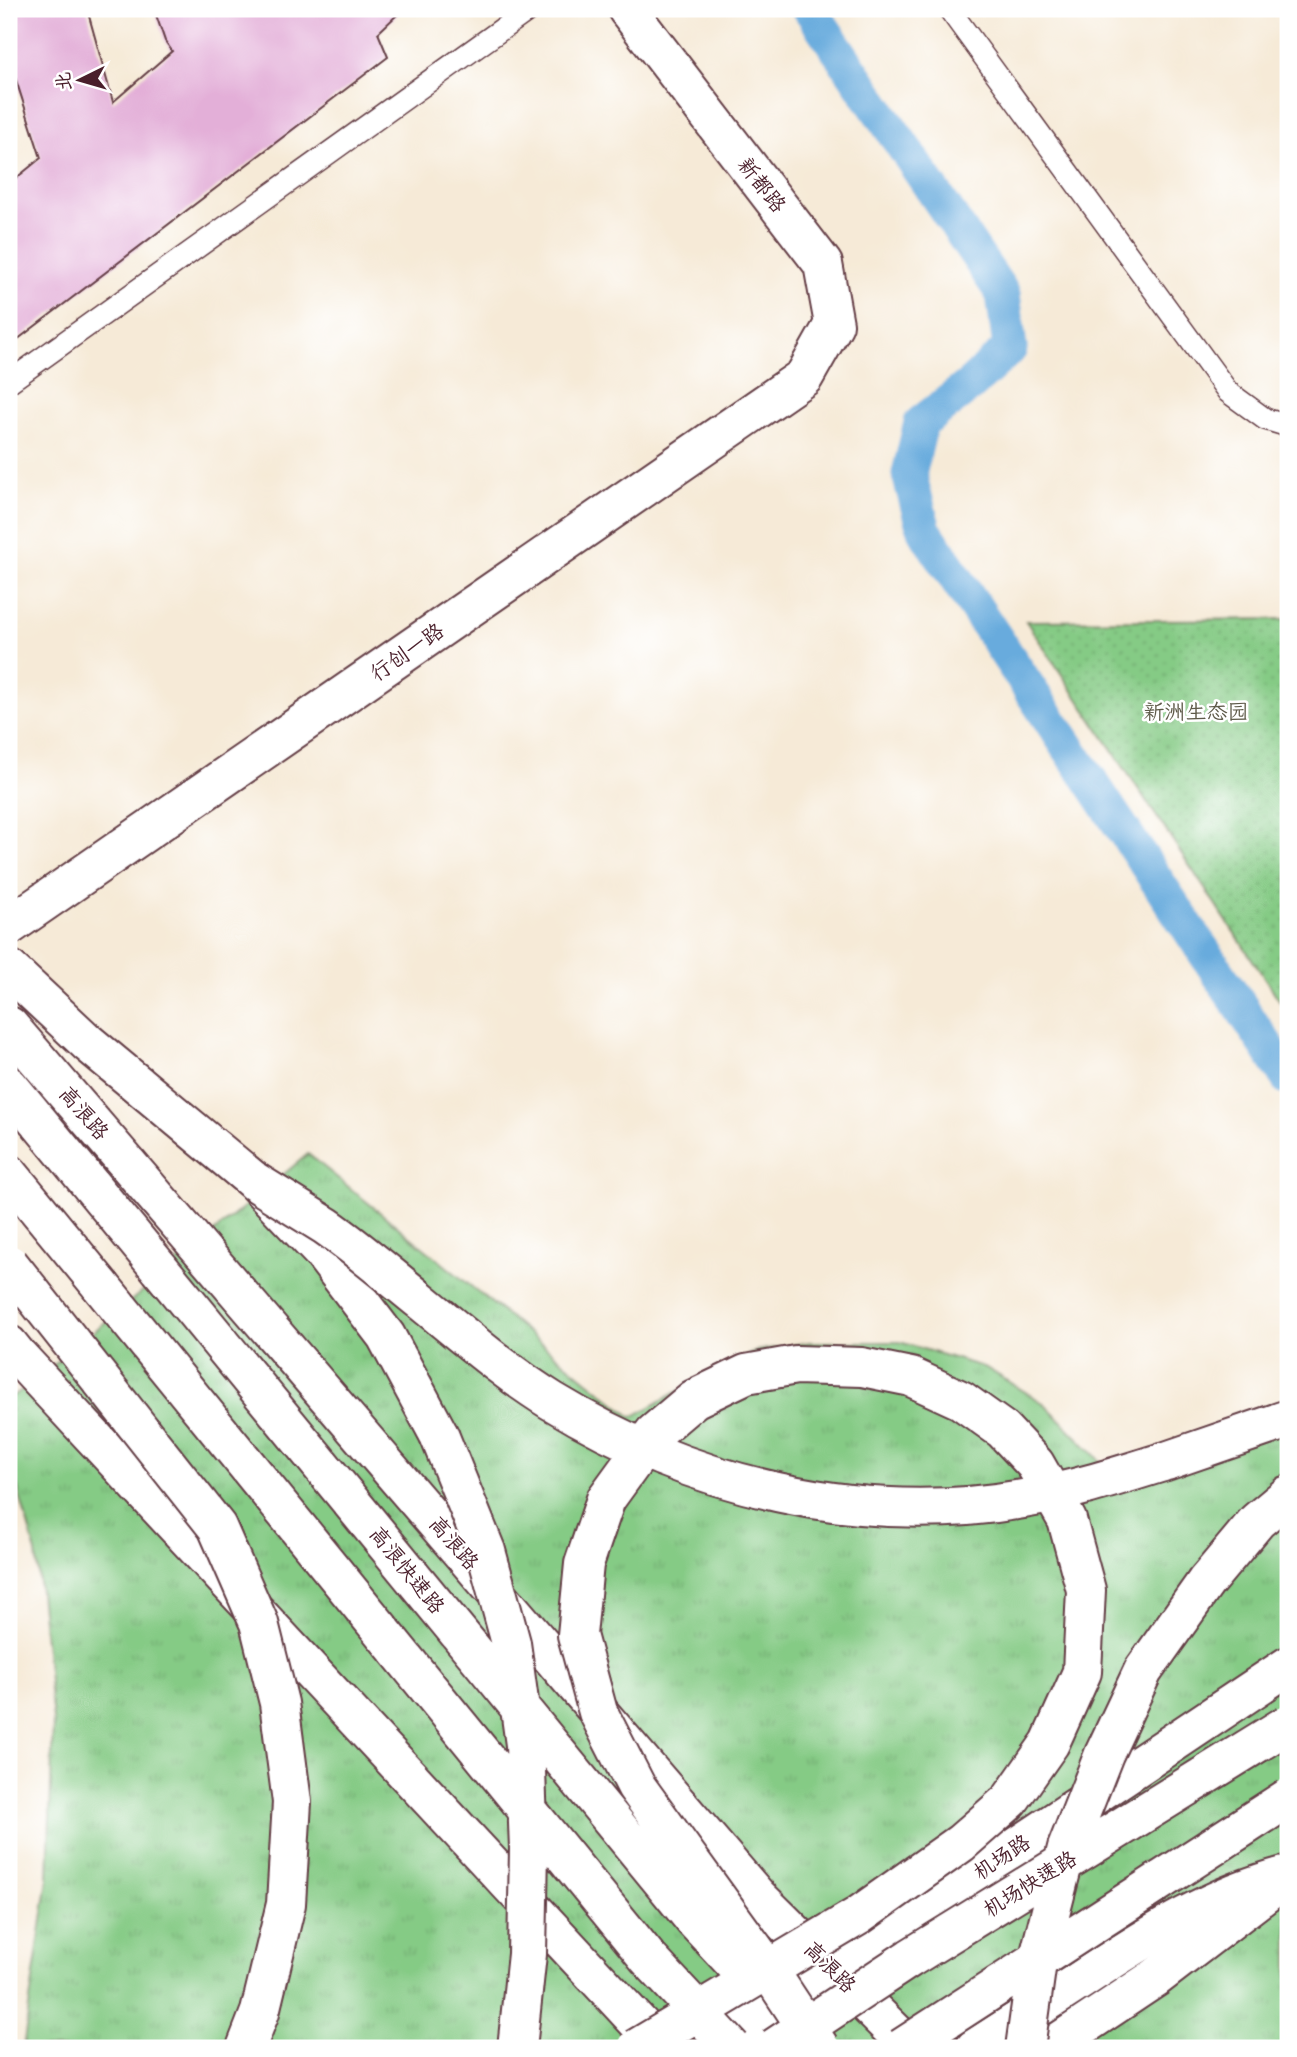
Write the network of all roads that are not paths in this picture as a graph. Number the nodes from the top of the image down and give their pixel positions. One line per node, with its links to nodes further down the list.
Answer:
1 (530, 9): 5 (lane)
2 (949, 9): 6 (lane)
3 (632, 11): 4 (main road, 新都路)
4 (804, 377): 7 (main road, 行创一路)
5 (9, 382)
6 (1288, 426)
7 (9, 926)
8 (9, 969): 12 (main road)
9 (9, 1026): 21 (main road, 高浪路)
10 (9, 1086): 29 (main road, 高浪快速路, bridge)
11 (9, 1174): 27 (main road, bridge)
12 (254, 1181): 15 (main road, bridge); 23 (main road, bridge)
13 (9, 1264): 22 (main road, bridge)
14 (9, 1345): 25 (main road)
15 (1288, 1419)
16 (1288, 1495): 34 (main road, bridge)
17 (1288, 1665): 21 (main road, 机场路)
18 (1288, 1724): 28 (main road, 机场快速路, bridge)
19 (1288, 1798): 31 (main road, bridge)
20 (1288, 1876): 33 (main road); 35 (main road)
21 (833, 1970): 26 (main road, 机场路); 32 (main road, 高浪路)
22 (246, 2048)
23 (517, 2048)
24 (637, 2048): 30 (main road, bridge)
25 (662, 2048)
26 (715, 2048)
27 (732, 2048)
28 (774, 2048)
29 (814, 2048)
30 (820, 2048)
31 (902, 2048)
32 (911, 2048)
33 (975, 2048)
34 (1026, 2048)
35 (1050, 2048)

